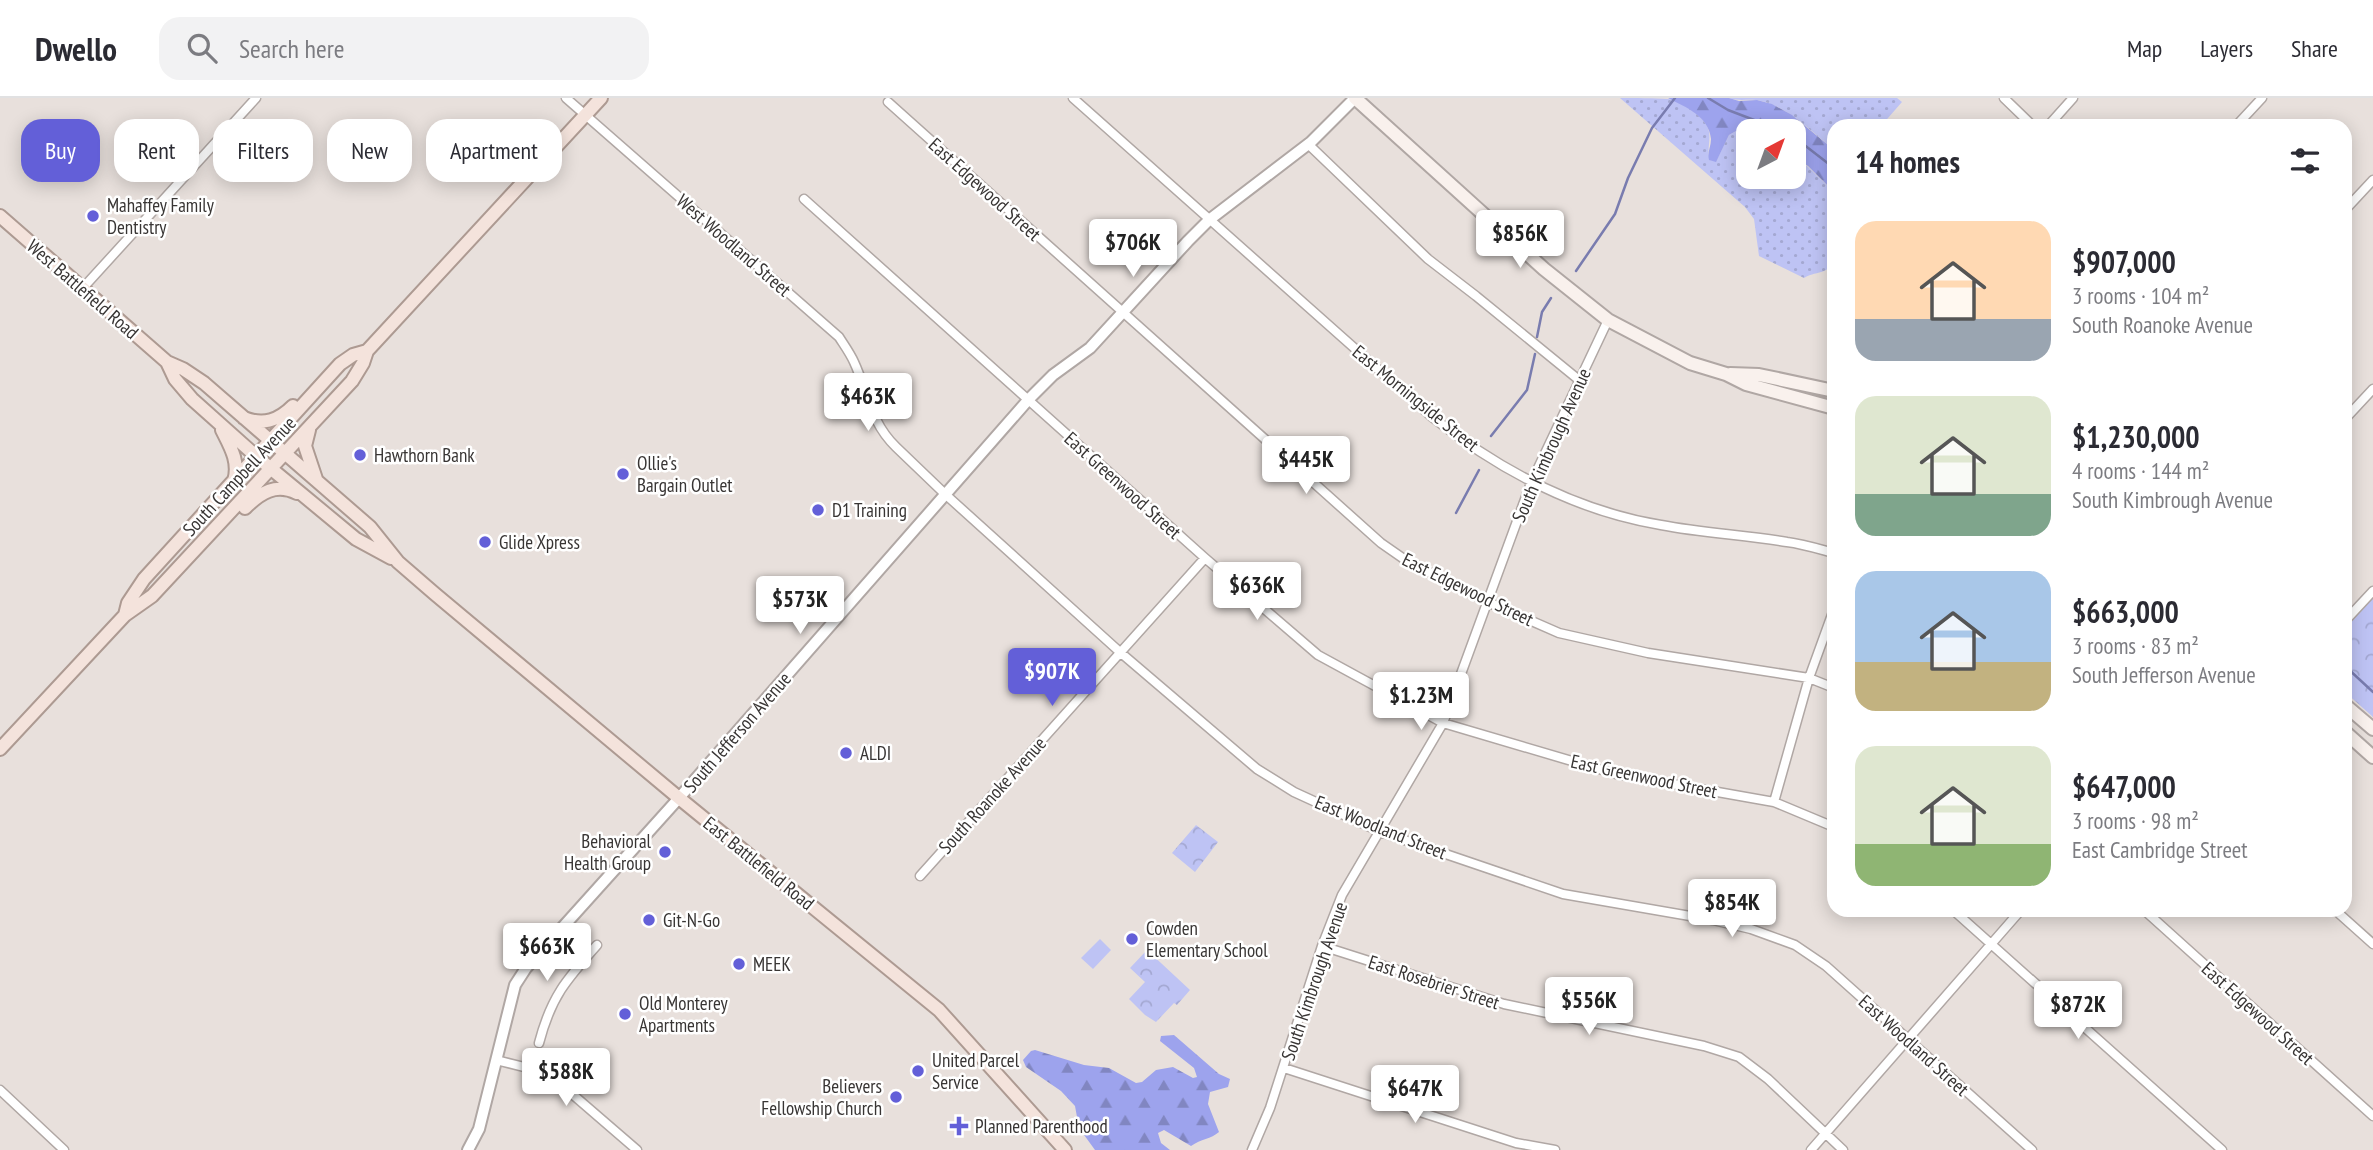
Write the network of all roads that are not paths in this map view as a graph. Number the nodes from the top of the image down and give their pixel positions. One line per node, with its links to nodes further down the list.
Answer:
1 (256, 98): 20 (street)
2 (566, 98): 10 (street, West Woodland Street)
3 (601, 98): 10 (main road, South Campbell Avenue)
4 (1073, 98): 19 (street, East Morningside Street)
5 (1355, 98): 14 (street, South Jefferson Avenue); 22 (main road)
6 (2004, 98): 11 (street)
7 (2073, 98): 12 (street)
8 (2262, 98): 13 (street)
9 (888, 103): 21 (street, East Edgewood Street)
10 (585, 116): 23 (street, West Woodland Street); 24 (main road, South Campbell Avenue)
11 (2026, 119)
12 (2054, 119)
13 (2242, 119)
14 (1308, 144): 19 (street, South Jefferson Avenue); 28 (street)
15 (2373, 180): 17 (street)
16 (804, 199): 31 (street, East Greenwood Street)
17 (2352, 202)
18 (0, 216): 20 (main road, West Battlefield Road)
19 (1209, 220): 21 (street, South Jefferson Avenue); 43 (street, East Morningside Street)
20 (82, 289): 25 (main road, West Battlefield Road)
21 (1123, 313): 31 (street, South Jefferson Avenue); 52 (street, East Edgewood Street)
22 (1608, 320): 27 (main road); 28 (street, South Kimbrough Avenue)
23 (839, 337): 44 (street, East Woodland Street)
24 (367, 351): 26 (main road, South Campbell Avenue); 36 (main road, South Campbell Avenue)
25 (167, 362): 34 (main road, West Battlefield Road); 35 (main road, West Battlefield Road)
26 (334, 372): 34 (main road); 37 (main road, South Campbell Avenue)
27 (1726, 374): 30 (main road); 32 (main road)
28 (1579, 380): 43 (street, South Kimbrough Avenue)
29 (2373, 389): 33 (street)
30 (1827, 390)
31 (1029, 399): 44 (street, South Jefferson Avenue); 48 (street, East Greenwood Street)
32 (1827, 406)
33 (2352, 412)
34 (243, 418): 37 (main road, West Battlefield Road)
35 (219, 423): 39 (main road, West Battlefield Road); 41 (main road)
36 (310, 426): 38 (main road, South Campbell Avenue); 42 (main road)
37 (270, 442): 38 (main road, West Battlefield Road); 39 (main road, South Campbell Avenue)
38 (284, 454): 40 (main road, South Campbell Avenue); 42 (main road, West Battlefield Road)
39 (257, 457): 40 (main road, West Battlefield Road); 41 (main road, South Campbell Avenue)
40 (271, 469): 45 (main road, West Battlefield Road); 47 (main road, South Campbell Avenue)
41 (234, 481): 54 (main road, South Campbell Avenue)
42 (317, 482): 49 (main road, West Battlefield Road)
43 (1531, 483): 46 (street, East Morningside Street); 52 (street, South Kimbrough Avenue)
44 (945, 494): 56 (street, East Woodland Street); 65 (street, South Jefferson Avenue)
45 (304, 497): 47 (main road); 49 (main road, West Battlefield Road)
46 (1827, 551)
47 (192, 553): 54 (main road, South Campbell Avenue)
48 (1205, 558): 56 (street, South Roanoke Avenue); 60 (street, East Greenwood Street)
49 (398, 562): 51 (main road, West Battlefield Road)
50 (2373, 591): 53 (street)
51 (435, 594): 65 (main road, East Battlefield Road)
52 (1488, 602): 57 (street, East Edgewood Street); 60 (street, South Kimbrough Avenue)
53 (2352, 614)
54 (125, 615): 63 (main road, South Campbell Avenue)
55 (1827, 628): 57 (street)
56 (1121, 653): 68 (street, East Woodland Street); 69 (street, South Roanoke Avenue)
57 (1809, 678): 58 (street, East Edgewood Street); 66 (street)
58 (1827, 685)
59 (2352, 711): 61 (main road)
60 (1443, 723): 66 (street, East Greenwood Street); 68 (street, South Kimbrough Avenue)
61 (2373, 729)
62 (2352, 738): 64 (main road)
63 (0, 749)
64 (2373, 757)
65 (679, 798): 80 (street, South Jefferson Avenue); 88 (main road, East Battlefield Road)
66 (1774, 802): 67 (street, East Greenwood Street)
67 (1827, 824)
68 (1381, 832): 77 (street, South Kimbrough Avenue); 78 (street, East Woodland Street)
69 (920, 876)
70 (1961, 917): 74 (street)
71 (2015, 917): 74 (street)
72 (2152, 917): 83 (street, East Edgewood Street)
73 (2343, 917): 75 (street)
74 (1992, 944): 78 (street); 94 (street)
75 (2373, 944)
76 (597, 945): 79 (street)
77 (1322, 946): 81 (street, South Kimbrough Avenue); 84 (street, East Rosebrier Street)
78 (1908, 1040): 84 (street); 93 (street, East Woodland Street)
79 (539, 1044)
80 (496, 1060): 86 (street, South Jefferson Avenue); 87 (street)
81 (1284, 1068): 89 (street, South Kimbrough Avenue); 90 (street)
82 (0, 1090): 85 (street)
83 (2373, 1116)
84 (1825, 1134): 91 (street); 92 (street, East Rosebrier Street)
85 (64, 1150)
86 (468, 1150)
87 (637, 1150)
88 (1065, 1150)
89 (1252, 1150)
90 (1555, 1150)
91 (1811, 1150)
92 (1843, 1150)
93 (2032, 1150)
94 (2222, 1150)

